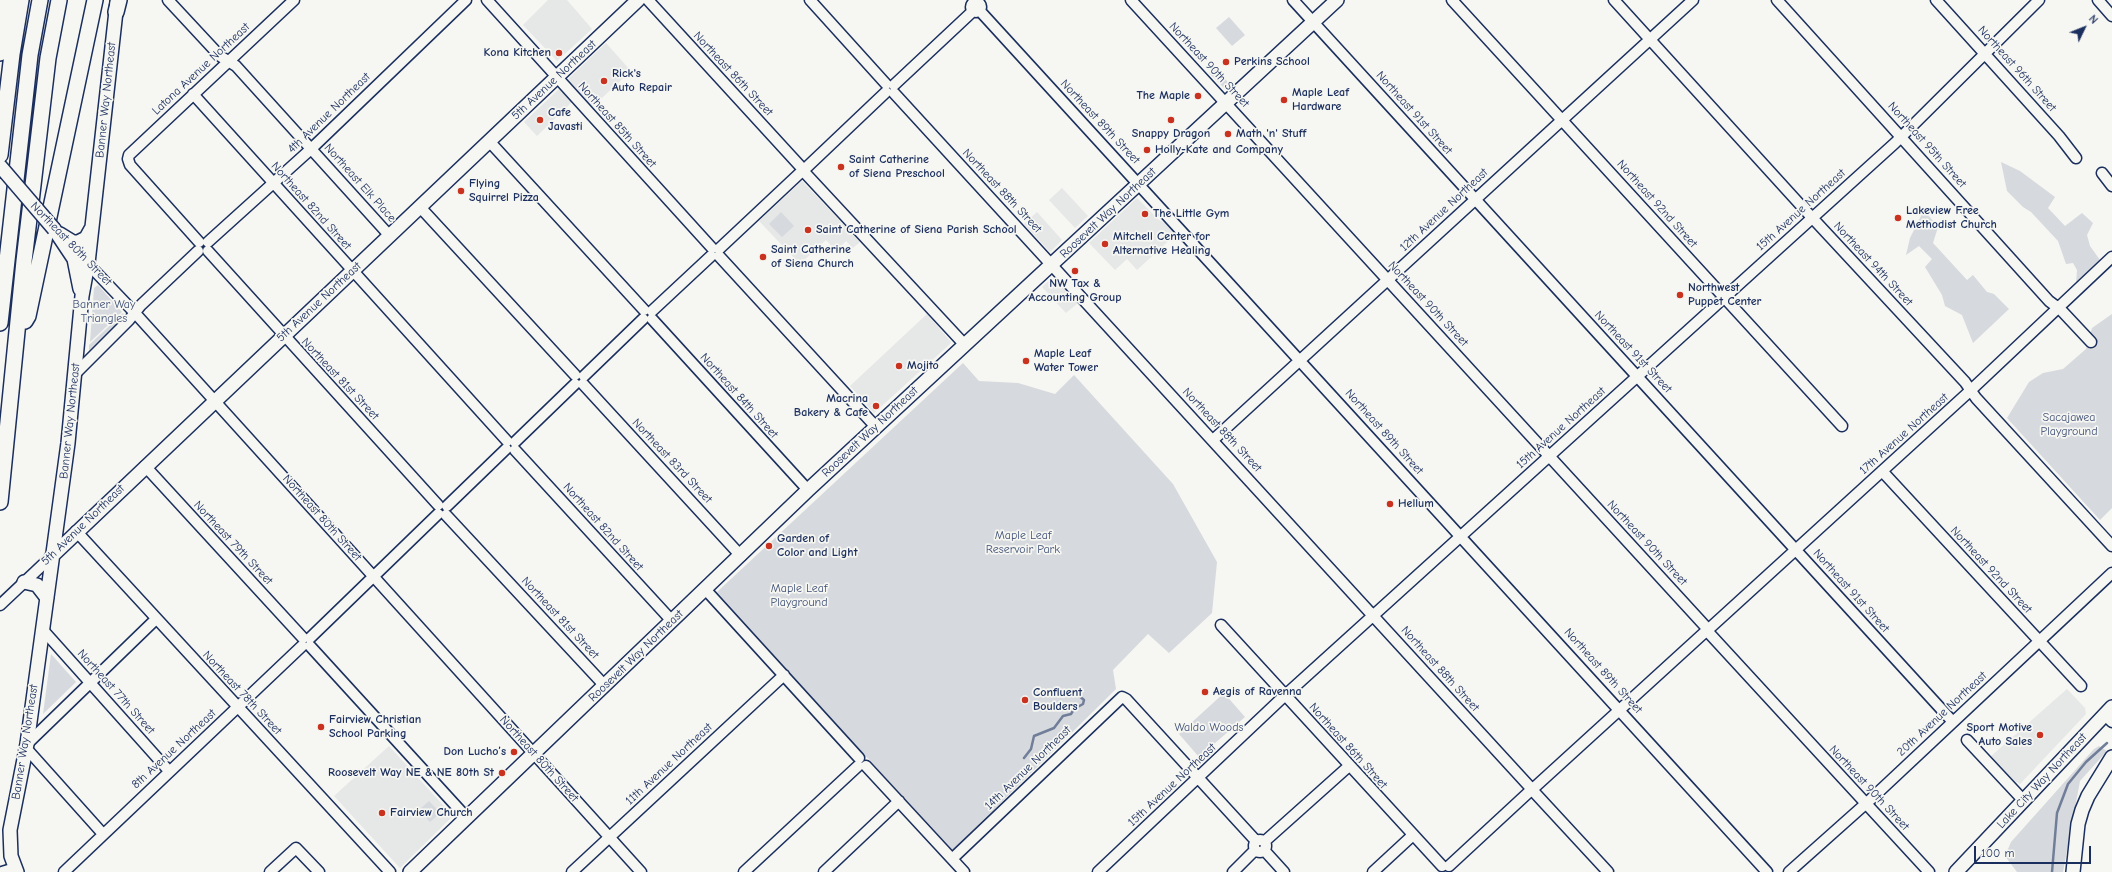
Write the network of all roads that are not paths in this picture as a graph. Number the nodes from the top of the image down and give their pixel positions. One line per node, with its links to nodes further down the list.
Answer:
1 (6, 0): 28 (highway)
2 (21, 0): 39 (highway)
3 (40, 0): 66 (highway)
4 (59, 0): 67 (highway)
5 (95, 0): 67 (highway)
6 (168, 0): 30 (street)
7 (294, 0): 30 (street, Latona Avenue Northeast)
8 (466, 0): 38 (street, 4th Avenue Northeast)
9 (487, 0): 31 (street, Northeast 85th Street)
10 (638, 0): 31 (main road, 5th Avenue Northeast)
11 (648, 0): 43 (street, Northeast 86th Street)
12 (810, 0): 32 (street, Northeast 88th Street)
13 (1131, 0): 34 (street, Northeast 90th Street)
14 (1293, 0): 26 (street, Northeast 91st Street)
15 (1337, 0): 26 (main road, Roosevelt Way Northeast)
16 (1452, 0): 35 (street, Northeast 92nd Street)
17 (1614, 0): 27 (street, Northeast 94th Street)
18 (1693, 0): 27 (street, 12th Avenue Northeast)
19 (1778, 0): 36 (street, Northeast 95th Street)
20 (1936, 0): 29 (street, Northeast 96th Street)
21 (2039, 0): 29 (street, 15th Avenue Northeast)
22 (2098, 0): 25 (street)
23 (118, 4): 51 (main road, Banner Way Northeast)
24 (977, 5): 32 (street, 8th Avenue Northeast); 46 (street, Northeast 89th Street)
25 (2112, 16)
26 (1313, 22): 34 (main road, Roosevelt Way Northeast); 48 (street, Northeast 91st Street)
27 (1650, 39): 35 (street, 12th Avenue Northeast); 50 (street, Northeast 94th Street)
28 (0, 53)
29 (1985, 54): 36 (street, 15th Avenue Northeast); 40 (street, Northeast 96th Street)
30 (228, 62): 33 (street, Latona Avenue Northeast); 38 (street, Northeast Elk Place)
31 (556, 78): 37 (main road, 5th Avenue Northeast); 55 (street, Northeast 85th Street)
32 (890, 88): 43 (street, 8th Avenue Northeast); 58 (street, Northeast 88th Street)
33 (193, 94): 41 (street, Latona Avenue Northeast); 45 (street, Northeast 82nd Street)
34 (1226, 103): 46 (main road, Roosevelt Way Northeast); 60 (street, Northeast 90th Street)
35 (1562, 119): 48 (street, 12th Avenue Northeast); 62 (street, Northeast 92nd Street)
36 (1902, 136): 50 (street, 15th Avenue Northeast); 63 (street, Northeast 95th Street)
37 (489, 141): 49 (main road, 5th Avenue Northeast); 65 (street, Northeast 84th Street)
38 (311, 149): 45 (street, 4th Avenue Northeast); 53 (street, Northeast Elk Place)
39 (0, 155)
40 (2076, 158)
41 (128, 159): 54 (street, Northeast 81st Street)
42 (0, 166): 52 (main road, Northeast 80th Street, bridge)
43 (803, 170): 55 (street, 8th Avenue Northeast); 70 (street, Northeast 86th Street)
44 (2102, 173): 47 (street)
45 (274, 184): 54 (street, 4th Avenue Northeast); 59 (street, Northeast 82nd Street)
46 (1140, 184): 58 (main road, Roosevelt Way Northeast); 71 (street, Northeast 89th Street)
47 (2112, 186)
48 (1475, 199): 60 (street, 12th Avenue Northeast); 73 (street, Northeast 91st Street)
49 (420, 207): 53 (main road, 5th Avenue Northeast); 74 (street, Northeast 83rd Street)
50 (1812, 218): 62 (street, 15th Avenue Northeast); 75 (street, Northeast 94th Street)
51 (92, 227): 52 (main road); 57 (main road, Banner Way Northeast)
52 (54, 229): 57 (street, Northeast 80th Street); 61 (main road)
53 (389, 235): 59 (main road, 5th Avenue Northeast)
54 (204, 247): 64 (street, 4th Avenue Northeast); 68 (street, Northeast 81st Street)
55 (715, 252): 65 (street, 8th Avenue Northeast); 78 (street, Northeast 85th Street)
56 (2112, 257): 63 (street, 17th Avenue Northeast)
57 (88, 263): 61 (main road, Banner Way Northeast); 64 (street, Northeast 80th Street)
58 (1052, 265): 70 (main road, Roosevelt Way Northeast); 79 (street, Northeast 88th Street)
59 (352, 271): 68 (main road, 5th Avenue Northeast); 80 (street, Northeast 82nd Street)
60 (1388, 280): 71 (street, 12th Avenue Northeast); 81 (street, Northeast 90th Street)
61 (82, 296): 72 (main road, Banner Way Northeast)
62 (1724, 298): 73 (street, 15th Avenue Northeast); 77 (street, Northeast 92nd Street)
63 (2057, 309): 69 (street, Northeast 95th Street); 75 (street, 17th Avenue Northeast)
64 (135, 313): 72 (street, 4th Avenue Northeast); 76 (street, Northeast 80th Street)
65 (648, 315): 74 (street, 8th Avenue Northeast); 84 (street, Northeast 84th Street)
66 (0, 323)
67 (17, 334): 85 (highway)
68 (283, 336): 76 (main road, 5th Avenue Northeast); 86 (street, Northeast 81st Street)
69 (2091, 342)
70 (964, 344): 78 (main road, Roosevelt Way Northeast)
71 (1300, 359): 79 (street, 12th Avenue Northeast); 89 (street, Northeast 89th Street)
72 (76, 373): 87 (main road, Banner Way Northeast)
73 (1638, 376): 81 (street, 15th Avenue Northeast); 91 (street, Northeast 91st Street)
74 (579, 380): 80 (street, 8th Avenue Northeast); 93 (street, Northeast 83rd Street)
75 (1971, 390): 83 (street, 17th Avenue Northeast); 90 (street, Northeast 94th Street)
76 (215, 401): 82 (main road, 5th Avenue Northeast); 95 (street, Northeast 80th Street)
77 (1842, 426)
78 (876, 427): 84 (main road, Roosevelt Way Northeast)
79 (1213, 440): 100 (street, Northeast 88th Street)
80 (511, 445): 86 (street, 8th Avenue Northeast); 102 (street, Northeast 82nd Street)
81 (1549, 456): 89 (street, 15th Avenue Northeast); 105 (street, Northeast 90th Street)
82 (145, 466): 88 (main road, 5th Avenue Northeast); 107 (street, Northeast 79th Street)
83 (1882, 471): 91 (street, 17th Avenue Northeast); 106 (street, Northeast 92nd Street)
84 (808, 490): 93 (main road, Roosevelt Way Northeast)
85 (0, 502)
86 (442, 510): 95 (street, 8th Avenue Northeast); 110 (street, Northeast 81st Street)
87 (58, 514): 88 (main road); 92 (main road, Banner Way Northeast)
88 (79, 529): 92 (main road, 5th Avenue Northeast); 101 (street, Northeast 78th Street)
89 (1462, 536): 100 (street, 15th Avenue Northeast); 114 (street, Northeast 89th Street)
90 (2112, 546)
91 (1796, 550): 105 (street, 17th Avenue Northeast); 116 (street, Northeast 91st Street)
92 (52, 556): 96 (street, 5th Avenue Northeast); 98 (main road, Banner Way Northeast)
93 (741, 556): 97 (main road, Roosevelt Way Northeast)
94 (2112, 573): 106 (street, 20th Avenue Northeast)
95 (374, 576): 107 (street, 8th Avenue Northeast); 119 (street, Northeast 80th Street)
96 (24, 582): 98 (main road); 99 (street, 5th Avenue Northeast)
97 (706, 590): 102 (main road, Roosevelt Way Northeast); 108 (street)
98 (47, 598): 104 (main road, Banner Way Northeast)
99 (2, 603)
100 (1374, 615): 112 (street, 15th Avenue Northeast); 125 (street, Northeast 88th Street)
101 (156, 619): 109 (street); 113 (street, Northeast 78th Street)
102 (672, 621): 110 (main road, Roosevelt Way Northeast)
103 (1221, 624): 112 (street, Northeast 86th Street)
104 (43, 630): 109 (street, Northeast 77th Street); 118 (main road, Banner Way Northeast)
105 (1707, 630): 114 (street, 17th Avenue Northeast); 128 (street, Northeast 90th Street)
106 (2039, 641): 111 (street, Northeast 92nd Street); 116 (street, 20th Avenue Northeast)
107 (306, 642): 113 (street, 8th Avenue Northeast); 129 (street, Northeast 79th Street)
108 (784, 675): 121 (street); 132 (street, 11th Avenue Northeast)
109 (90, 682): 118 (street); 123 (street, Northeast 77th Street)
110 (606, 686): 119 (main road, Roosevelt Way Northeast)
111 (2081, 686)
112 (1285, 696): 122 (street, Northeast 86th Street); 124 (street, 15th Avenue Northeast)
113 (237, 708): 123 (street, 8th Avenue Northeast); 142 (street, Northeast 78th Street)
114 (1620, 709): 125 (street, 17th Avenue Northeast); 153 (street, Northeast 89th Street)
115 (2110, 715): 127 (main road, Lake City Way Northeast)
116 (1953, 722): 128 (street, 20th Avenue Northeast)
117 (1967, 740): 127 (street)
118 (26, 746): 130 (street); 136 (main road, Banner Way Northeast)
119 (534, 754): 129 (main road, Roosevelt Way Northeast); 132 (street, Northeast 80th Street)
120 (2112, 757): 157 (main road)
121 (861, 763): 126 (street); 146 (street)
122 (1349, 766): 131 (street, Northeast 86th Street); 133 (street)
123 (169, 771): 130 (street, 8th Avenue Northeast)
124 (1198, 778): 133 (street); 134 (street, 14th Avenue Northeast); 148 (street, 15th Avenue Northeast)
125 (1532, 789): 135 (street, 17th Avenue Northeast); 152 (street, Northeast 88th Street)
126 (899, 801): 134 (street); 147 (street)
127 (2024, 801): 156 (main road, Lake City Way Northeast)
128 (1866, 804): 154 (street, 20th Avenue Northeast); 155 (street, Northeast 90th Street)
129 (467, 818): 143 (main road, Roosevelt Way Northeast)
130 (103, 834): 139 (street, 8th Avenue Northeast)
131 (1413, 835): 135 (street, Northeast 86th Street); 151 (street)
132 (609, 837): 144 (street, 11th Avenue Northeast); 145 (street, Northeast 80th Street)
133 (1260, 846): 149 (street); 150 (street)
134 (952, 859): 137 (street)
135 (1445, 869)
136 (16, 870): 138 (street)
137 (961, 871)
138 (2, 872)
139 (64, 872)
140 (270, 872): 141 (street)
141 (319, 872)
142 (390, 872)
143 (410, 872)
144 (572, 872)
145 (641, 872)
146 (744, 872)
147 (824, 872)
148 (1098, 872)
149 (1233, 872)
150 (1284, 872)
151 (1373, 872)
152 (1608, 872)
153 (1767, 872)
154 (1789, 872)
155 (1929, 872)
156 (1956, 872)
157 (2074, 872)

